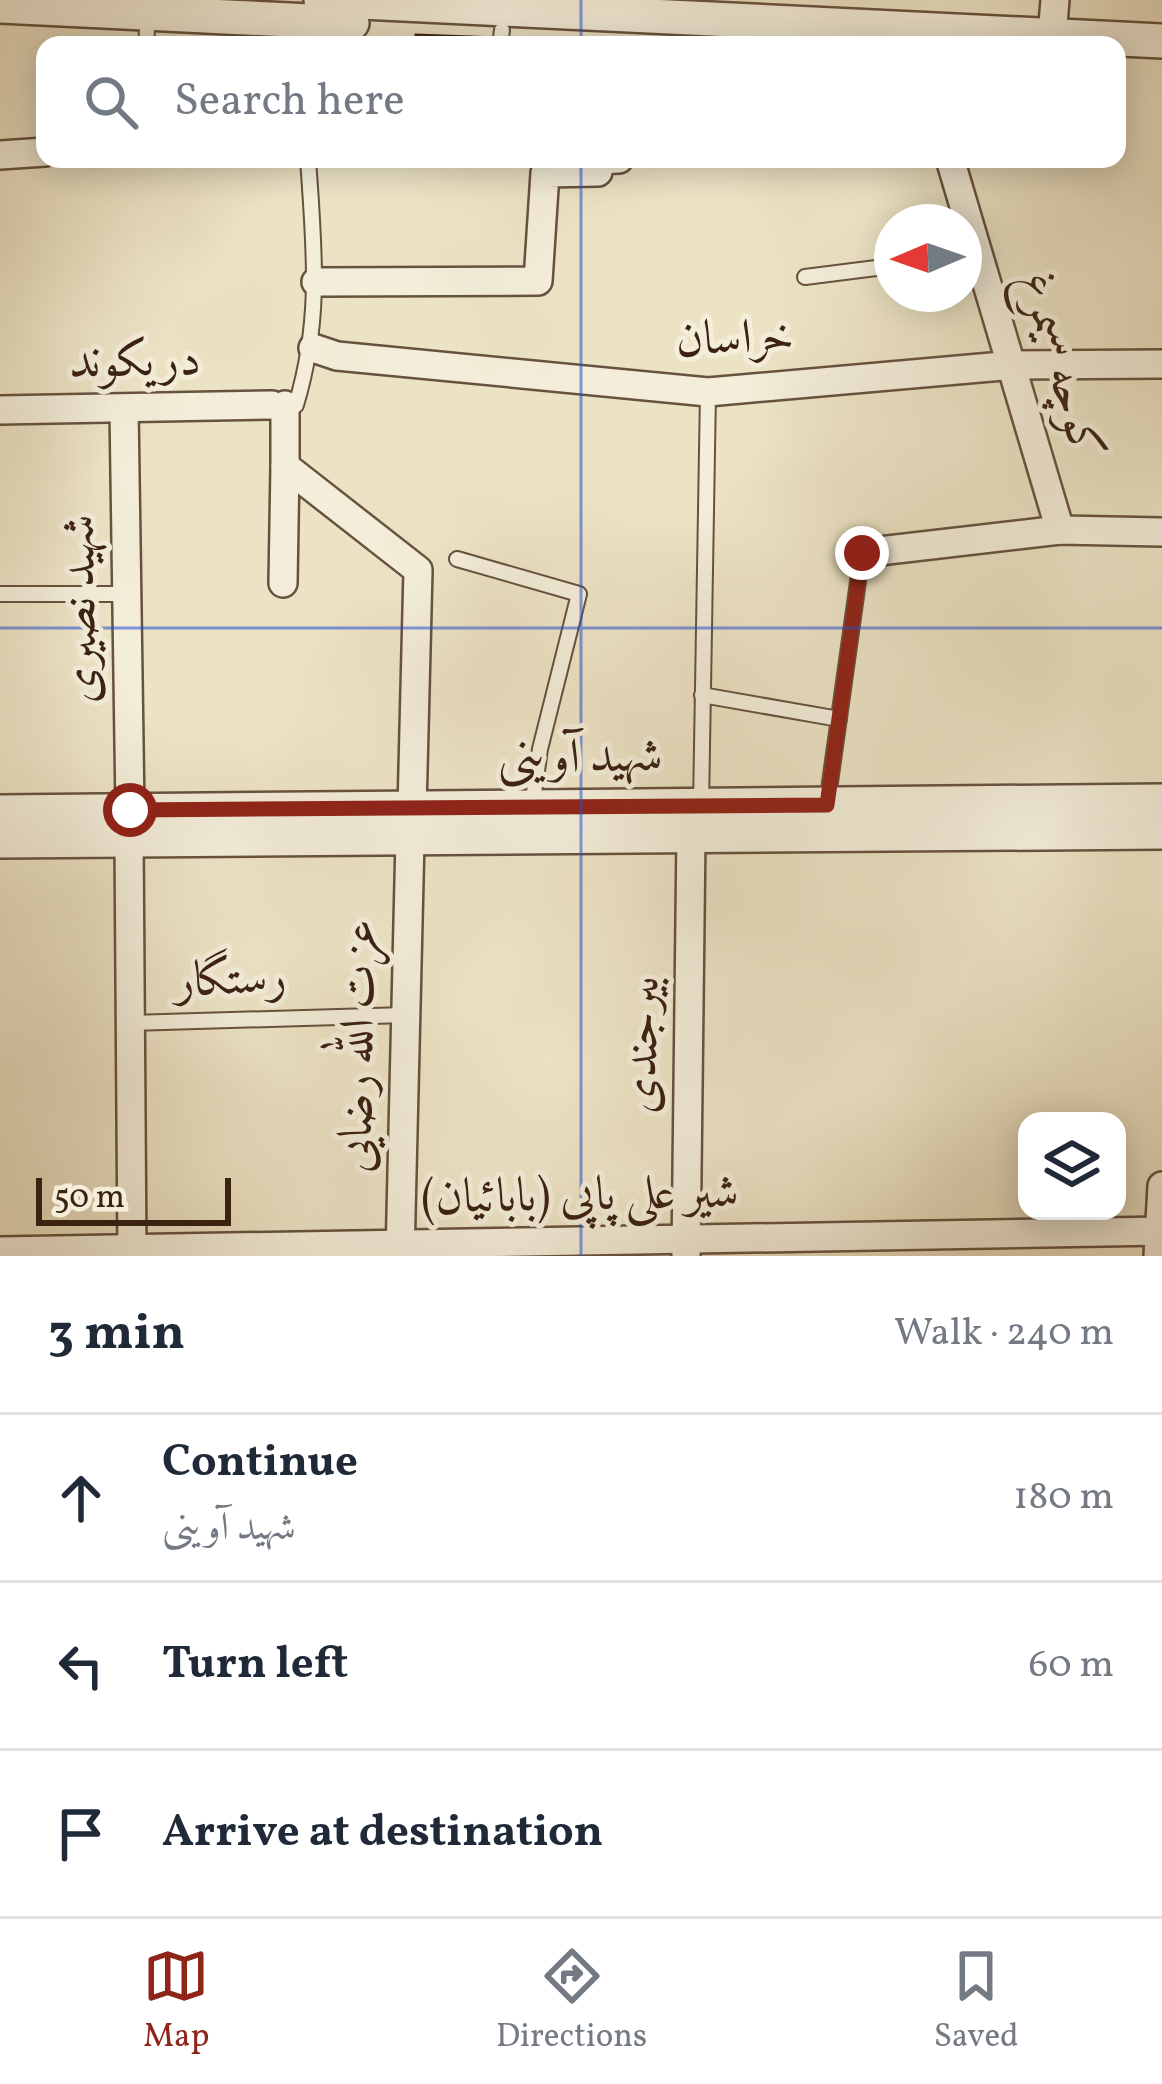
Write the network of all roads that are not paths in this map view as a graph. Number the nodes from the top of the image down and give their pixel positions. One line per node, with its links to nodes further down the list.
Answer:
1 (321, 0): 4 (street)
2 (1054, 0): 7 (street)
3 (0, 6): 5 (street)
4 (767, 11): 7 (street)
5 (147, 29): 6 (street)
6 (422, 36)
7 (1052, 36)
8 (1126, 39): 9 (street)
9 (1162, 41)
10 (1126, 61): 11 (street)
11 (1162, 63)
12 (36, 153): 13 (street)
13 (0, 155)
14 (309, 168): 21 (lane)
15 (598, 168): 21 (street)
16 (952, 168): 17 (street, کوچه سیمرغ)
17 (960, 204)
18 (874, 268): 19 (lane)
19 (806, 277)
20 (982, 281): 24 (street, کوچه سیمرغ)
21 (316, 282): 22 (lane)
22 (314, 348): 25 (street, خراسان); 26 (lane)
23 (1162, 364): 24 (street, خراسان)
24 (1014, 365): 25 (street, خراسان); 30 (street, کوچه سیمرغ)
25 (708, 392): 37 (lane)
26 (279, 405): 27 (street, دریکوند); 29 (street)
27 (124, 408): 28 (street, دریکوند); 36 (street, شهید نصیری)
28 (0, 410)
29 (285, 466): 34 (street); 45 (street, عزت الله رضایی)
30 (1060, 530): 31 (street); 32 (street)
31 (1162, 532)
32 (862, 553): 38 (lane)
33 (457, 559): 41 (lane)
34 (283, 583)
35 (0, 594): 36 (lane)
36 (127, 594): 44 (street, شهید نصیری)
37 (702, 695): 38 (lane); 43 (lane)
38 (839, 719): 40 (lane)
39 (1162, 801): 40 (street, شهید آوینی)
40 (827, 805): 43 (street, شهید آوینی)
41 (532, 807): 43 (street, شهید آوینی); 45 (street, شهید آوینی)
42 (0, 812): 44 (street, شهید آوینی)
43 (696, 820): 45 (street, شهید آوینی); 46 (street, شهید آوینی); 54 (street, بیرجندی)
44 (129, 824): 45 (street, شهید آوینی); 47 (street, شهید آوینی); 49 (street, شهید نصیری)
45 (411, 824): 48 (street, عزت الله رضایی)
46 (1162, 832)
47 (0, 842)
48 (406, 1015): 49 (lane, رستگار); 56 (street, عزت الله رضایی)
49 (130, 1023): 57 (street, شهید نصیری)
50 (1162, 1186): 51 (street)
51 (1160, 1239): 52 (street, شیر علی پاپی (بابائیان))
52 (936, 1246): 53 (street, شیر علی پاپی (بابائیان))
53 (819, 1247): 54 (street, شیر علی پاپی (بابائیان))
54 (686, 1248): 56 (street, شیر علی پاپی (بابائیان))
55 (0, 1251): 57 (street, شیر علی پاپی (بابائیان))
56 (400, 1251): 57 (street, شیر علی پاپی (بابائیان))
57 (132, 1253)

